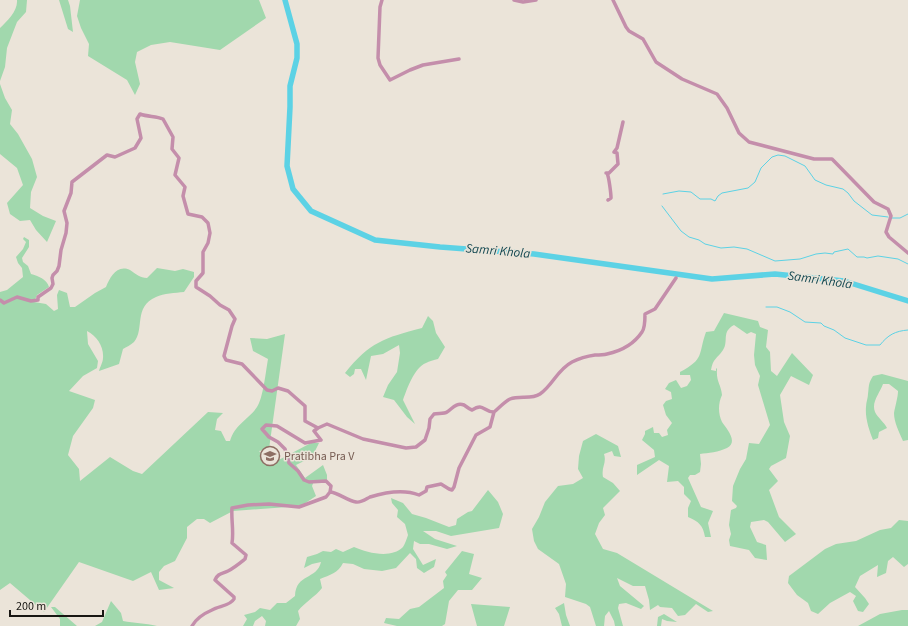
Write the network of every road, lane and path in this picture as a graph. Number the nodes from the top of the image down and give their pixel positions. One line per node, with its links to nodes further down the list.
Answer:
1 (382, 0): 5 (street)
2 (514, 0): 3 (street)
3 (536, 0)
4 (613, 0): 8 (street)
5 (459, 59)
6 (623, 122): 7 (street)
7 (608, 200)
8 (908, 252)
9 (676, 278): 11 (street)
10 (0, 300): 12 (street)
11 (494, 412): 12 (street); 13 (street)
12 (318, 428): 13 (street)
13 (330, 492): 14 (street)
14 (192, 626)

